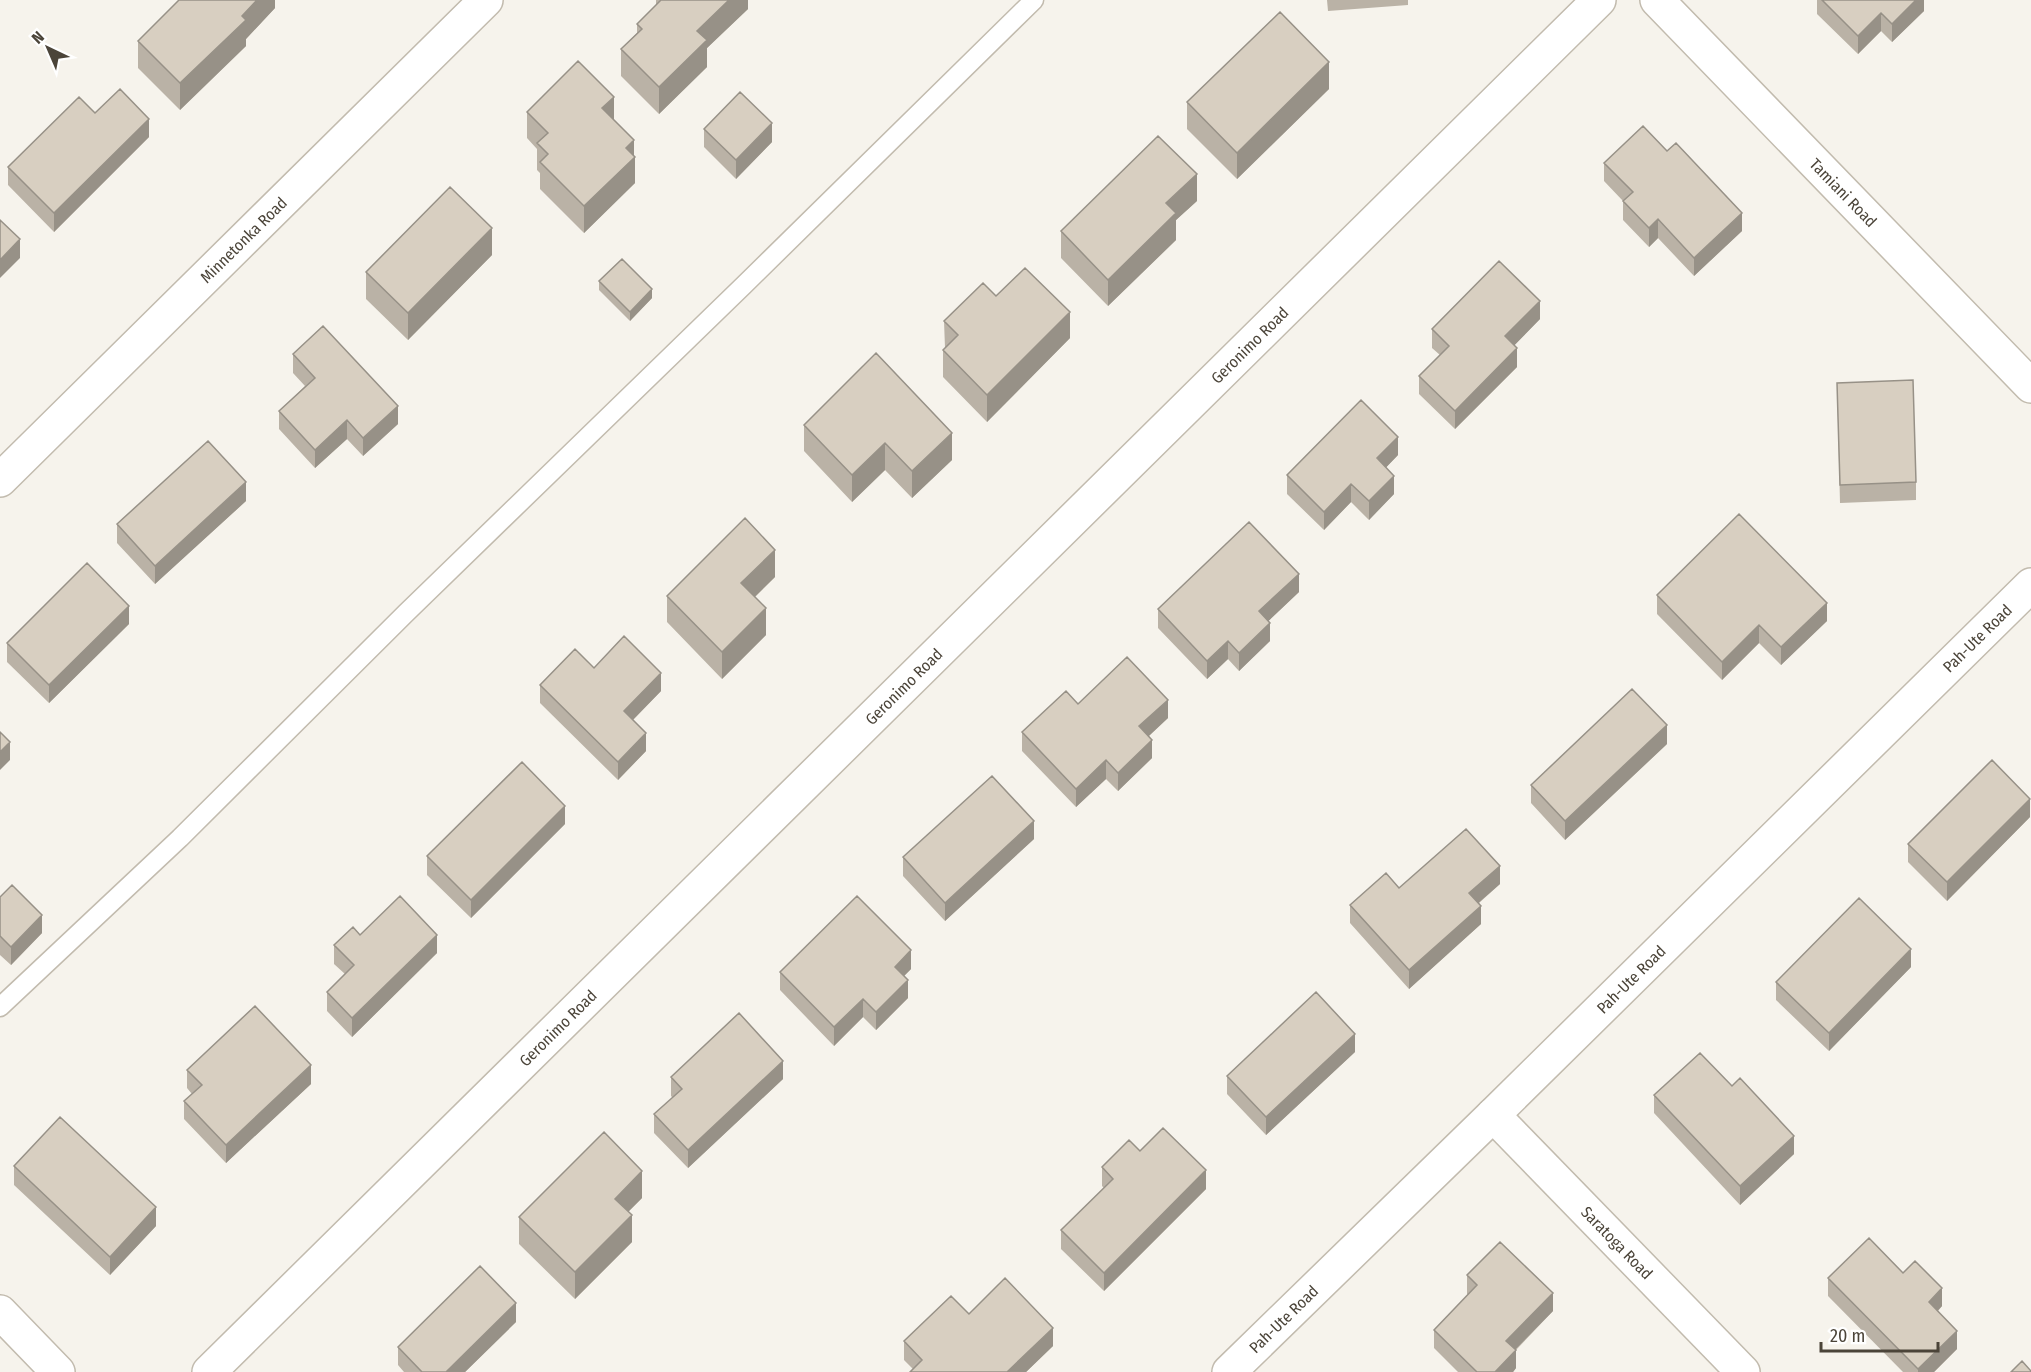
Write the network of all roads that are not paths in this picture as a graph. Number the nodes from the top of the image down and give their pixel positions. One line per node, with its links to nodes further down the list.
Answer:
1 (486, 0): 6 (street, Minnetonka Road)
2 (1034, 0): 8 (lane)
3 (1599, 0): 12 (street, Geronimo Road)
4 (1657, 0): 5 (street, Tamiani Road)
5 (2031, 386)
6 (0, 480)
7 (2031, 585): 9 (street, Pah-Ute Road)
8 (0, 1007)
9 (1493, 1115): 13 (street, Pah-Ute Road); 14 (street, Saratoga Road)
10 (0, 1312): 11 (street)
11 (58, 1372)
12 (209, 1372)
13 (1229, 1372)
14 (1743, 1372)

